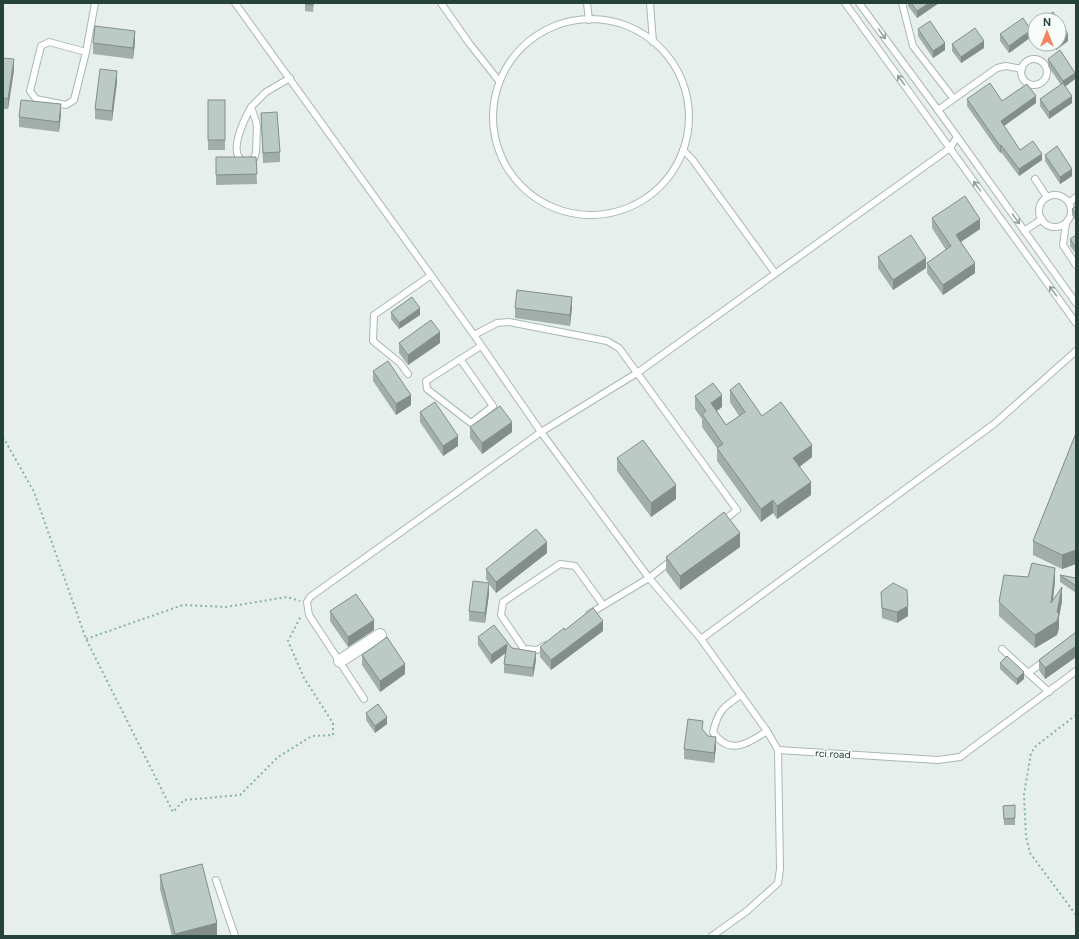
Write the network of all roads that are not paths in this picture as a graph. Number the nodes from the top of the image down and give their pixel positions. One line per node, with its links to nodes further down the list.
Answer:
1 (95, 3): 11 (lane)
2 (235, 3): 13 (lane)
3 (441, 3): 14 (lane)
4 (587, 3): 9 (lane)
5 (650, 3): 10 (lane)
6 (845, 3): 19 (lane, one-way to 6)
7 (859, 3): 17 (lane, one-way to 17)
8 (902, 3): 15 (lane)
9 (589, 20): 10 (lane); 14 (lane)
10 (653, 42): 20 (lane)
11 (86, 52): 11 (lane)
12 (1022, 69): 12 (lane); 15 (lane)
13 (290, 78): 16 (lane); 30 (lane)
14 (499, 81): 20 (lane)
15 (952, 98): 17 (lane)
16 (251, 107): 16 (lane)
17 (938, 110): 18 (lane)
18 (957, 137): 19 (lane); 27 (lane, one-way to 27)
19 (950, 148): 29 (lane); 32 (lane, one-way to 19)
20 (683, 150): 29 (lane)
21 (1035, 179): 22 (lane)
22 (1048, 197): 24 (lane); 25 (lane)
23 (1076, 197): 24 (lane)
24 (1069, 202): 26 (lane)
25 (1042, 219): 26 (lane); 27 (lane)
26 (1066, 223): 28 (lane)
27 (1024, 231): 31 (lane)
28 (1076, 265)
29 (775, 273): 37 (lane)
30 (430, 276): 33 (lane); 38 (lane)
31 (1076, 302)
32 (1076, 323)
33 (474, 335): 34 (lane); 37 (lane)
34 (481, 346): 36 (lane); 39 (lane)
35 (1076, 350): 46 (lane)
36 (460, 359): 36 (lane)
37 (637, 373): 39 (lane); 40 (lane)
38 (408, 374)
39 (541, 432): 42 (lane); 50 (lane)
40 (718, 524)
41 (680, 554): 42 (lane)
42 (649, 578): 43 (lane); 46 (lane)
43 (603, 605): 44 (lane); 47 (lane)
44 (585, 617)
45 (380, 635): 50 (street)
46 (701, 639): 54 (lane)
47 (549, 642)
48 (1002, 649): 52 (lane)
49 (1052, 655): 52 (lane)
50 (340, 661): 55 (lane)
51 (1076, 671): 53 (lane, rci road)
52 (1028, 673): 53 (lane)
53 (1049, 692): 57 (lane, rci road)
54 (740, 695): 56 (lane); 56 (lane)
55 (364, 699)
56 (767, 731): 57 (lane)
57 (778, 750): 60 (lane)
58 (216, 880): 59 (lane)
59 (235, 936)
60 (712, 936)

